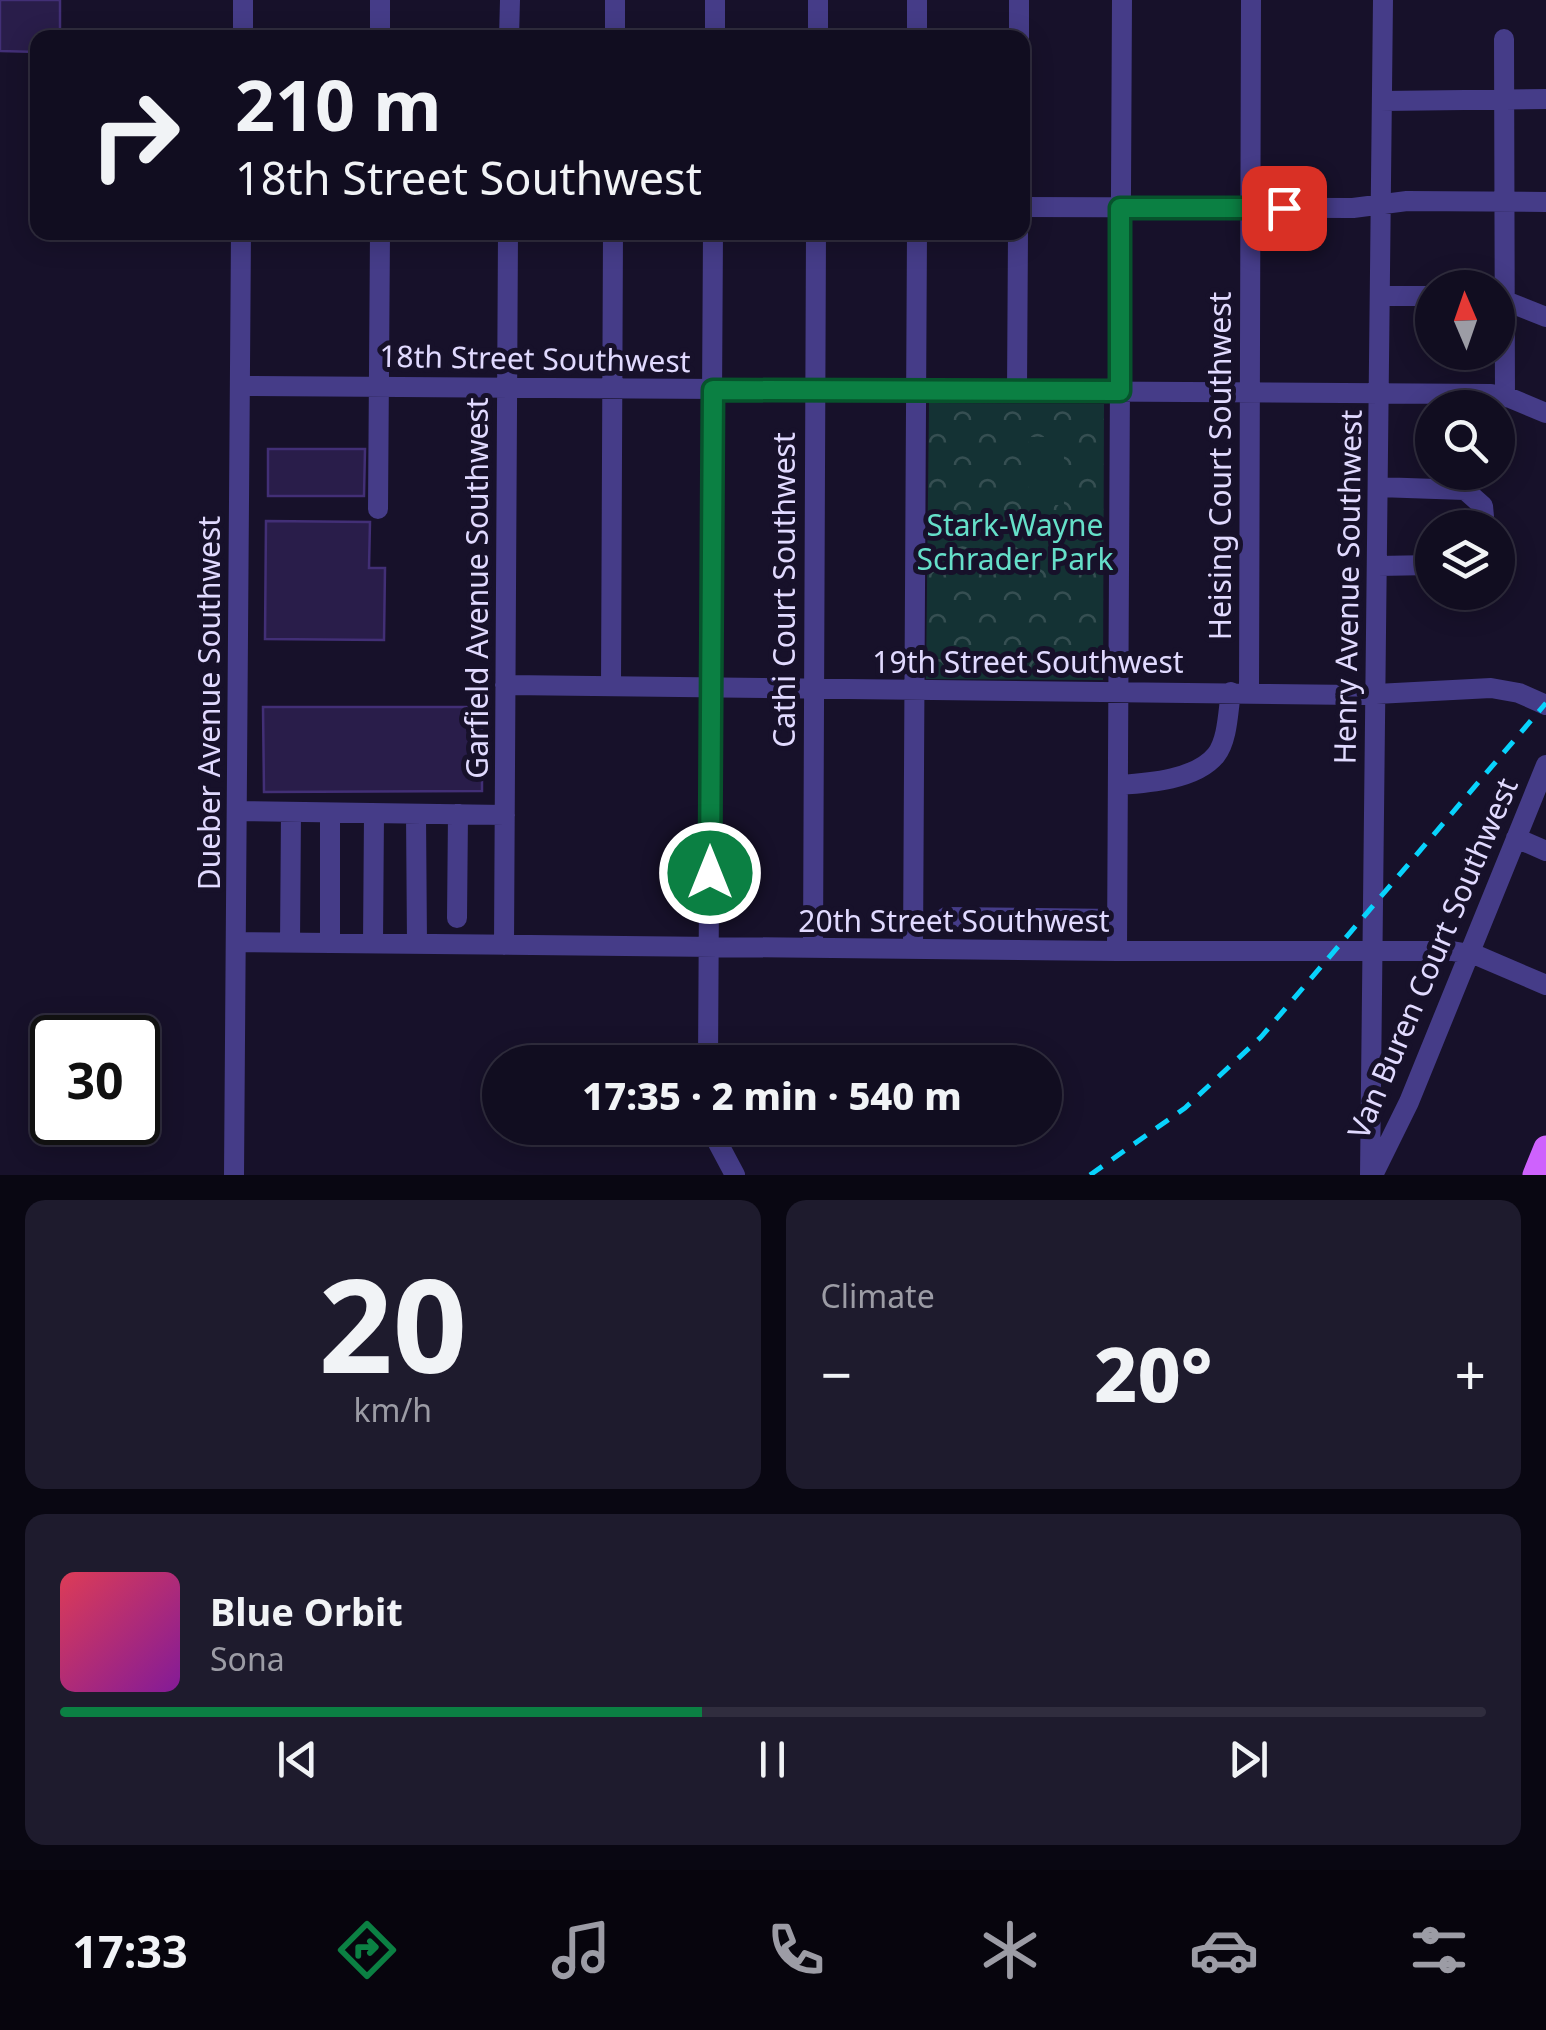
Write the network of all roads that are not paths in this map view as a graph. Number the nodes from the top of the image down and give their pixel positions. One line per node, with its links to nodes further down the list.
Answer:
1 (243, 0): 12 (street)
2 (380, 0): 13 (street)
3 (510, 0): 14 (street)
4 (615, 0): 15 (street)
5 (715, 0): 16 (street)
6 (818, 0): 17 (street)
7 (917, 0): 18 (street)
8 (1019, 0): 19 (street)
9 (1122, 0): 28 (street)
10 (1251, 0): 29 (street, Heising Court Southwest)
11 (1383, 0): 22 (street, Henry Avenue Southwest)
12 (242, 30)
13 (380, 30)
14 (509, 30)
15 (614, 30)
16 (714, 30)
17 (818, 30)
18 (917, 30)
19 (1019, 30)
20 (1504, 38): 23 (street)
21 (1546, 99): 23 (street)
22 (1382, 100): 23 (street); 26 (street, Henry Avenue Southwest)
23 (1505, 100): 24 (street)
24 (1505, 202): 25 (street); 26 (street); 38 (street)
25 (1546, 202)
26 (1380, 204): 29 (street); 39 (street, Henry Avenue Southwest)
27 (1030, 207): 28 (street)
28 (1120, 208): 29 (street); 51 (street)
29 (1250, 208): 52 (street, Heising Court Southwest)
30 (242, 240): 43 (street, Dueber Avenue Southwest)
31 (380, 240): 44 (street)
32 (508, 240): 45 (street, Garfield Avenue Southwest)
33 (613, 240): 46 (street)
34 (713, 240): 47 (street)
35 (816, 240): 48 (street, Cathi Court Southwest)
36 (918, 240): 49 (street)
37 (1018, 240): 50 (street)
38 (1502, 270)
39 (1380, 296): 40 (street); 53 (street, Henry Avenue Southwest)
40 (1415, 296)
41 (1515, 305): 42 (street)
42 (1546, 318)
43 (240, 386): 44 (street, 18th Street Southwest); 73 (street, Dueber Avenue Southwest)
44 (378, 386): 45 (street, 18th Street Southwest); 58 (street)
45 (508, 387): 46 (street, 18th Street Southwest); 62 (street, Garfield Avenue Southwest)
46 (613, 389): 47 (street, 18th Street Southwest); 63 (street)
47 (713, 390): 48 (street, 18th Street Southwest); 64 (street)
48 (814, 390): 49 (street, 18th Street Southwest); 65 (street, Cathi Court Southwest)
49 (916, 390): 50 (street, 18th Street Southwest); 66 (street)
50 (1017, 390): 51 (street, 18th Street Southwest)
51 (1120, 391): 52 (street, 18th Street Southwest); 67 (street)
52 (1250, 392): 53 (street, 18th Street Southwest); 68 (street, Heising Court Southwest)
53 (1379, 394): 54 (street, 18th Street Southwest); 57 (street, Henry Avenue Southwest)
54 (1415, 395)
55 (1515, 401): 56 (street, 18th Street Southwest)
56 (1546, 413)
57 (1378, 488): 59 (street); 60 (street, Henry Avenue Southwest)
58 (378, 508)
59 (1483, 510)
60 (1378, 566): 61 (street); 69 (street, Henry Avenue Southwest)
61 (1415, 566)
62 (505, 685): 63 (street, 19th Street Southwest); 79 (street, Garfield Avenue Southwest)
63 (611, 686): 64 (street, 19th Street Southwest)
64 (711, 687): 65 (street, 19th Street Southwest); 92 (street)
65 (813, 689): 66 (street, 19th Street Southwest); 93 (street, Cathi Court Southwest)
66 (914, 690): 67 (street, 19th Street Southwest); 94 (street)
67 (1118, 692): 68 (street, 19th Street Southwest); 72 (street)
68 (1240, 692): 69 (street, 19th Street Southwest); 72 (street, Heising Court Southwest)
69 (1378, 694): 70 (street, 19th Street Southwest); 97 (street, Henry Avenue Southwest)
70 (1546, 705)
71 (1546, 765): 80 (street, Van Buren Court Southwest)
72 (1118, 785): 85 (street)
73 (237, 811): 74 (street); 86 (street, Dueber Avenue Southwest)
74 (291, 812): 75 (street); 87 (street)
75 (330, 813): 76 (street); 88 (street)
76 (374, 814): 77 (street); 89 (street)
77 (416, 814): 78 (street); 90 (street)
78 (458, 814): 79 (street); 82 (street)
79 (504, 815): 91 (street, Garfield Avenue Southwest)
80 (1516, 838): 81 (street); 98 (street, Van Buren Court Southwest)
81 (1546, 851)
82 (457, 918)
83 (946, 918): 84 (street)
84 (978, 918): 85 (street); 95 (street)
85 (1117, 918): 96 (street)
86 (236, 942): 87 (street, 20th Street Southwest); 103 (street, Dueber Avenue Southwest)
87 (290, 942): 88 (street, 20th Street Southwest)
88 (330, 943): 89 (street, 20th Street Southwest)
89 (373, 943): 90 (street, 20th Street Southwest)
90 (417, 944): 91 (street, 20th Street Southwest)
91 (504, 945): 92 (street, 20th Street Southwest)
92 (710, 948): 93 (street, 20th Street Southwest); 100 (street)
93 (812, 948): 94 (street, 20th Street Southwest)
94 (913, 949): 95 (street, 20th Street Southwest)
95 (977, 950): 96 (street, 20th Street Southwest)
96 (1117, 951): 97 (street, 20th Street Southwest)
97 (1374, 951): 98 (street, 20th Street Southwest); 105 (street, Henry Avenue Southwest)
98 (1470, 953): 99 (street, 20th Street Southwest); 105 (street, Van Buren Court Southwest)
99 (1546, 984)
100 (708, 1045)
101 (719, 1145): 104 (street)
102 (1546, 1148): 106 (main road)
103 (234, 1175)
104 (735, 1175)
105 (1372, 1175)
106 (1534, 1175)

